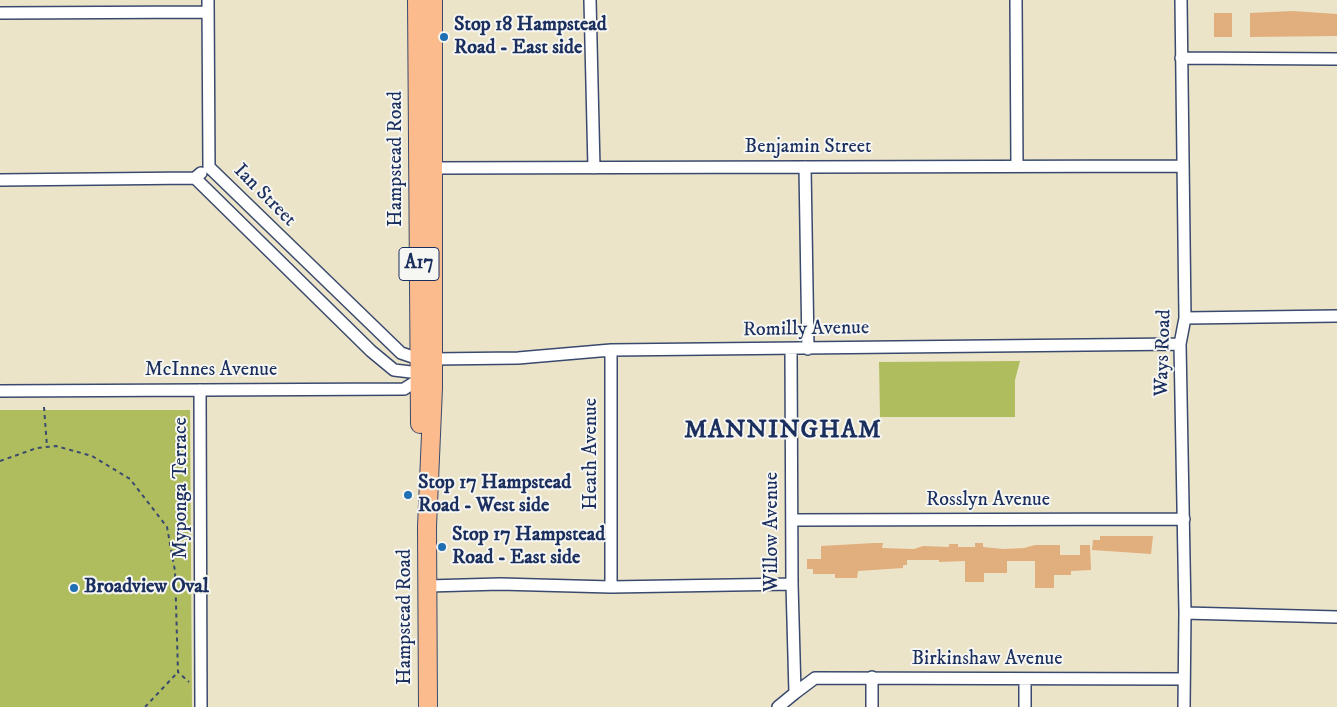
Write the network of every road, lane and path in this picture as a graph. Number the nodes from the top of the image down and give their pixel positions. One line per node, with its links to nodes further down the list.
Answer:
1 (417, 0): 15 (highway, Hampstead Road / A17)
2 (433, 0): 15 (highway, Hampstead Road / A17)
3 (590, 0): 14 (street)
4 (1016, 0): 10 (street)
5 (1181, 0): 8 (street, Ways Road)
6 (208, 6): 7 (street); 12 (street, Ian Street)
7 (0, 13)
8 (1181, 58): 9 (street); 11 (street, Ways Road)
9 (1337, 59)
10 (1017, 166): 11 (street, Benjamin Street); 13 (street, Benjamin Street)
11 (1182, 166): 21 (street, Ways Road)
12 (209, 167): 16 (street); 18 (street, Ian Street)
13 (806, 167): 14 (street, Benjamin Street); 23 (street)
14 (594, 168): 15 (street, Benjamin Street)
15 (425, 169): 27 (highway, Hampstead Road / A17)
16 (195, 178): 17 (street); 19 (street, Ian Street)
17 (0, 180)
18 (320, 277): 19 (street); 27 (street, Ian Street)
19 (307, 287): 26 (street, Ian Street)
20 (1337, 316): 21 (street)
21 (1185, 318): 22 (street, Ways Road)
22 (1180, 344): 23 (street, Romilly Avenue); 34 (street, Ways Road)
23 (808, 349): 25 (street, Romilly Avenue)
24 (611, 350): 25 (street, Romilly Avenue); 27 (street, Romilly Avenue); 38 (street, Heath Avenue)
25 (791, 350): 35 (street, Willow Avenue)
26 (394, 370): 27 (street); 28 (street)
27 (425, 372): 28 (street, McInnes Avenue); 37 (highway, Hampstead Road / A17)
28 (391, 389): 29 (street, McInnes Avenue)
29 (200, 390): 30 (street, McInnes Avenue); 48 (street, Myponga Terrace)
30 (0, 391)
31 (44, 407): 32 (path)
32 (47, 447): 33 (path); 41 (path)
33 (0, 461)
34 (1184, 519): 35 (street, Rosslyn Avenue); 39 (street, Ways Road)
35 (792, 520): 36 (street, Willow Avenue)
36 (792, 584): 38 (street); 46 (street, Willow Avenue)
37 (428, 586): 38 (street); 49 (highway, Hampstead Road / A17)
38 (611, 587)
39 (1185, 613): 40 (street); 44 (street, Ways Road)
40 (1337, 616)
41 (178, 672): 45 (path); 47 (path)
42 (872, 677): 43 (street, Birkinshaw Avenue); 46 (street, Birkinshaw Avenue); 51 (street)
43 (1025, 679): 44 (street, Birkinshaw Avenue); 52 (street)
44 (1184, 679): 53 (street, Ways Road)
45 (189, 682)
46 (795, 692): 50 (street)
47 (145, 707)
48 (201, 707)
49 (428, 707)
50 (778, 707)
51 (872, 707)
52 (1025, 707)
53 (1184, 707)

